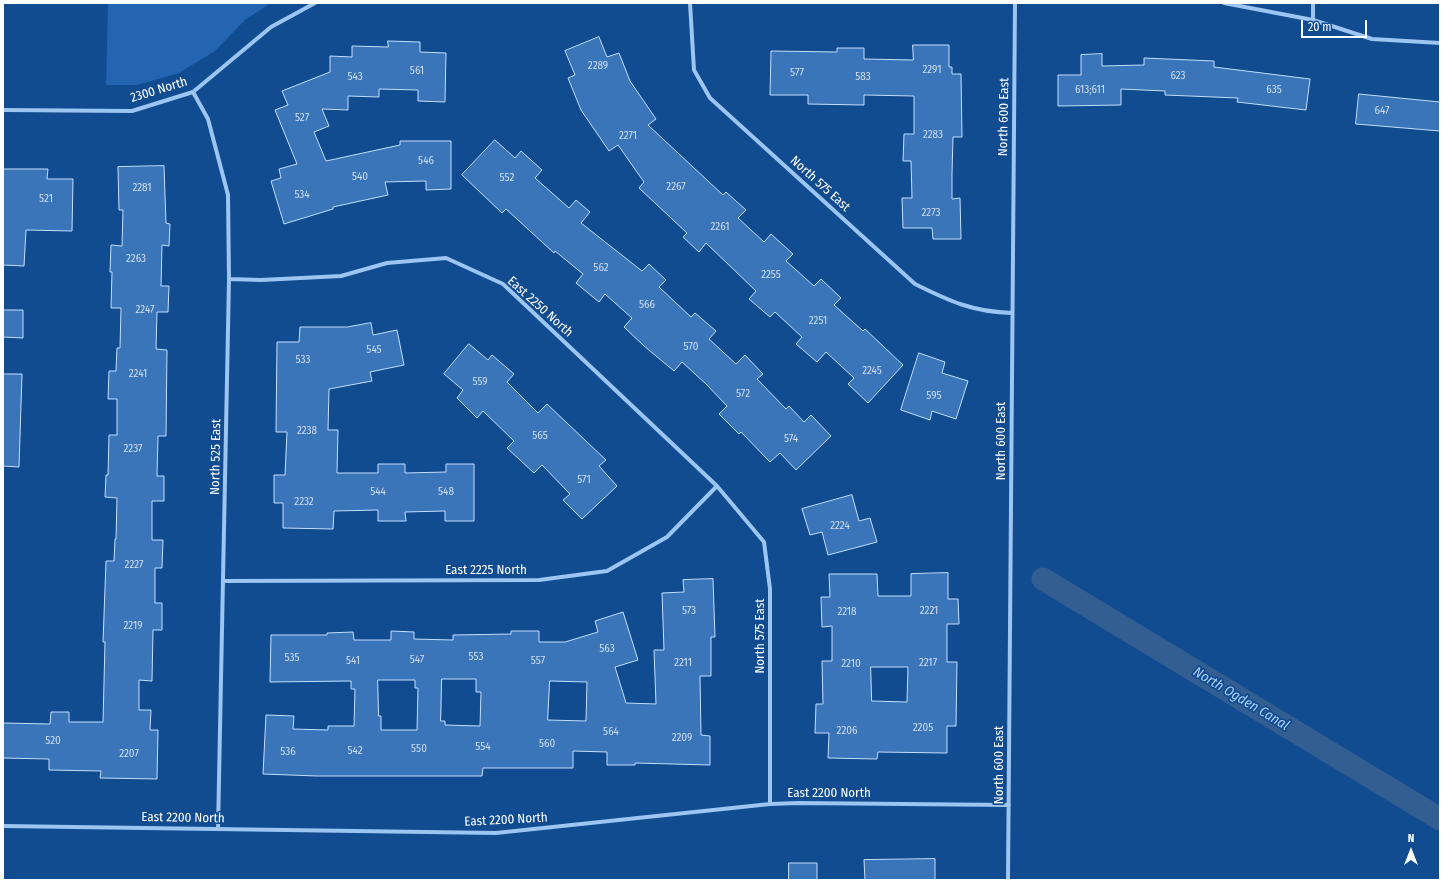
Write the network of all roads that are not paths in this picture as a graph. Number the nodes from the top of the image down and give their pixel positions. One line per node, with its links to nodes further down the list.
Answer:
1 (316, 3): 8 (street, 2300 North)
2 (690, 3): 11 (street, North 575 East)
3 (1015, 3): 11 (street, North 600 East)
4 (1224, 3): 6 (street)
5 (1313, 3): 6 (street)
6 (1313, 20): 7 (street)
7 (1440, 43)
8 (193, 92): 9 (street, 2300 North); 10 (street, North 525 East)
9 (3, 110)
10 (229, 278): 12 (street, East 2250 North); 13 (street, North 525 East)
11 (1012, 313): 15 (street, North 600 East)
12 (717, 486): 13 (street, East 2225 North); 14 (street, North 575 East)
13 (224, 581): 17 (street, North 525 East)
14 (770, 804): 15 (street, East 2200 North); 17 (street, East 2200 North)
15 (1009, 805): 18 (street, North 600 East)
16 (3, 826): 17 (street, East 2200 North)
17 (218, 829)
18 (1008, 880)

